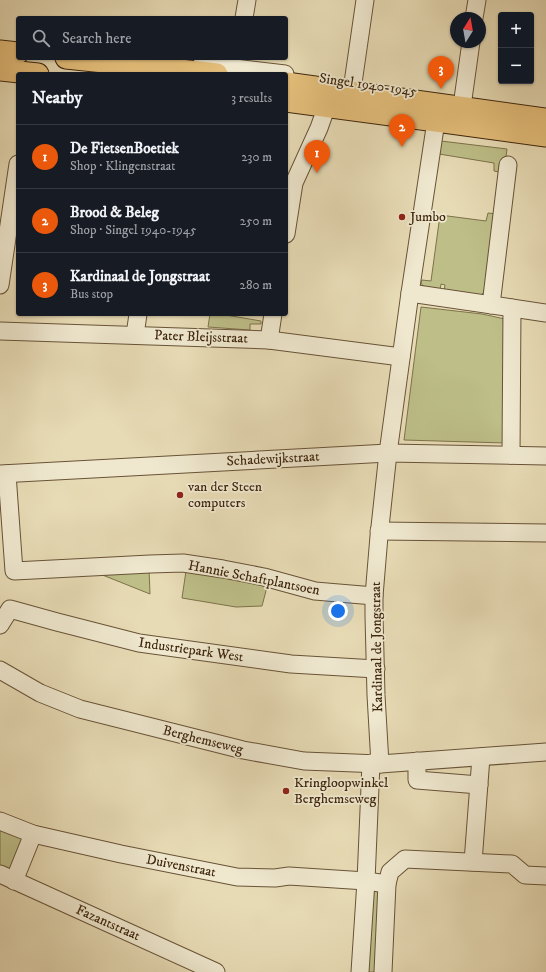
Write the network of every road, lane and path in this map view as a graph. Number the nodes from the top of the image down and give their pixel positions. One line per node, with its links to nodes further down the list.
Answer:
1 (247, 0): 5 (street)
2 (365, 0): 20 (street)
3 (477, 0): 4 (street)
4 (475, 12)
5 (244, 16)
6 (0, 42): 7 (street)
7 (16, 44)
8 (470, 48): 21 (street)
9 (0, 51): 10 (main road)
10 (16, 53)
11 (85, 60): 16 (main road)
12 (166, 60): 13 (street, Singel 1940-1945)
13 (237, 67): 17 (street, Singel 1940-1945)
14 (0, 70): 15 (main road)
15 (19, 72)
16 (198, 72)
17 (271, 72)
18 (288, 74): 20 (street, Singel 1940-1945)
19 (288, 83): 25 (main road, Singel 1940-1945)
20 (353, 83): 21 (street, Singel 1940-1945)
21 (463, 99): 23 (street, Singel 1940-1945)
22 (291, 102): 24 (street, Singel 1940-1945); 25 (main road, Singel 1940-1945)
23 (546, 110)
24 (324, 114): 25 (street, Singel 1940-1945); 31 (street)
25 (436, 118): 26 (main road, Singel 1940-1945); 27 (main road, Singel 1940-1945); 28 (street, Singel 1940-1945); 34 (street)
26 (546, 118)
27 (546, 136)
28 (546, 145)
29 (508, 165): 35 (street)
30 (16, 177): 33 (street)
31 (290, 182): 32 (street)
32 (288, 208)
33 (0, 285)
34 (410, 293): 35 (street); 43 (street)
35 (491, 305): 36 (street)
36 (512, 308): 37 (street); 45 (street)
37 (546, 313)
38 (138, 316): 41 (street)
39 (273, 316): 42 (street)
40 (0, 331): 41 (street, Pater Bleijsstraat)
41 (135, 335): 42 (street, Pater Bleijsstraat)
42 (269, 340): 43 (street, Pater Bleijsstraat)
43 (401, 357): 44 (street)
44 (388, 452): 45 (street, Schadewijkstraat); 47 (street, Schadewijkstraat); 48 (street, Kardinaal de Jongstraat)
45 (511, 455): 46 (street, Schadewijkstraat)
46 (546, 456)
47 (4, 474): 50 (street, Hannie Schaftplantsoen)
48 (379, 531): 49 (street); 50 (street, Kardinaal de Jongstraat)
49 (546, 533)
50 (374, 596): 52 (street, Kardinaal de Jongstraat)
51 (0, 625): 52 (street, Industriepark West)
52 (376, 669): 57 (street, Kardinaal de Jongstraat)
53 (0, 670): 57 (street, Berghemseweg)
54 (546, 752): 55 (street, Berghemseweg)
55 (481, 757): 56 (street, Berghemseweg); 58 (street)
56 (417, 761): 57 (street, Berghemseweg); 58 (street)
57 (375, 764): 64 (street, Kardinaal de Jongstraat)
58 (479, 785): 61 (street)
59 (0, 821): 60 (street, Duivenstraat)
60 (33, 834): 63 (street); 64 (street, Duivenstraat)
61 (474, 862): 62 (street); 65 (street)
62 (546, 876)
63 (7, 878): 66 (street, Fazantstraat)
64 (366, 881): 65 (street, Duivenstraat); 67 (street, Kardinaal de Jongstraat)
65 (386, 884): 68 (street)
66 (216, 972)
67 (360, 972)
68 (383, 972)

